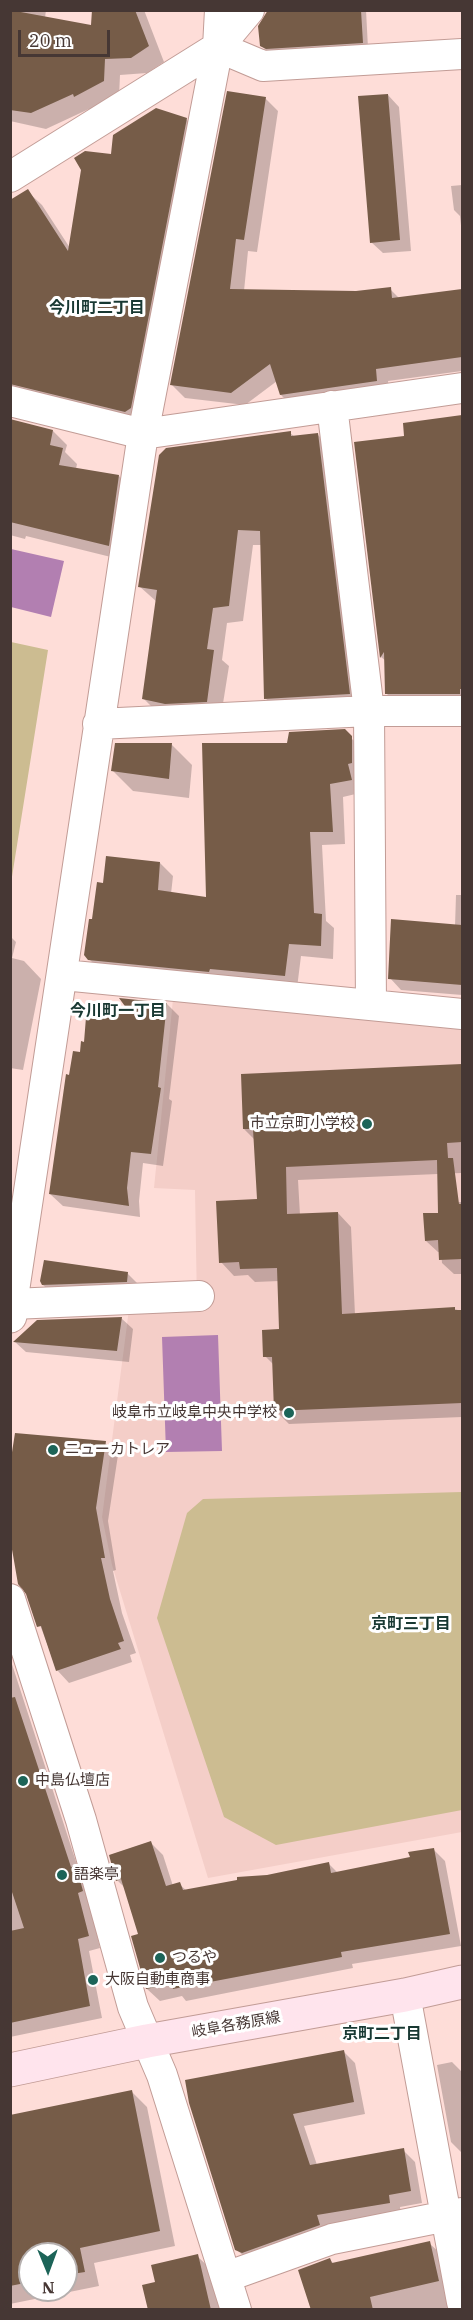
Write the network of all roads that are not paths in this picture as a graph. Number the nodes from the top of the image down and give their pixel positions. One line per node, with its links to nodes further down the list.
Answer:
1 (220, 10): 3 (street)
2 (249, 10): 3 (street)
3 (218, 47): 4 (street); 5 (street); 9 (street)
4 (462, 54)
5 (10, 177)
6 (462, 388): 8 (street)
7 (10, 401): 9 (street)
8 (332, 406): 9 (street); 10 (street)
9 (142, 434): 12 (street)
10 (369, 711): 11 (street); 12 (street); 14 (street)
11 (462, 711)
12 (98, 724): 13 (street)
13 (63, 975): 14 (street); 17 (street)
14 (371, 1005): 15 (street)
15 (462, 1014)
16 (199, 1296): 17 (street)
17 (11, 1308)
18 (10, 1599): 21 (street)
19 (462, 1982): 20 (main road, 岐阜各務原線)
20 (405, 1995): 21 (main road, 岐阜各務原線); 23 (street)
21 (147, 2041): 22 (main road, 岐阜各務原線); 24 (street)
22 (10, 2070)
23 (454, 2214): 24 (street); 25 (street)
24 (226, 2277): 26 (street)
25 (462, 2302)
26 (236, 2310)

